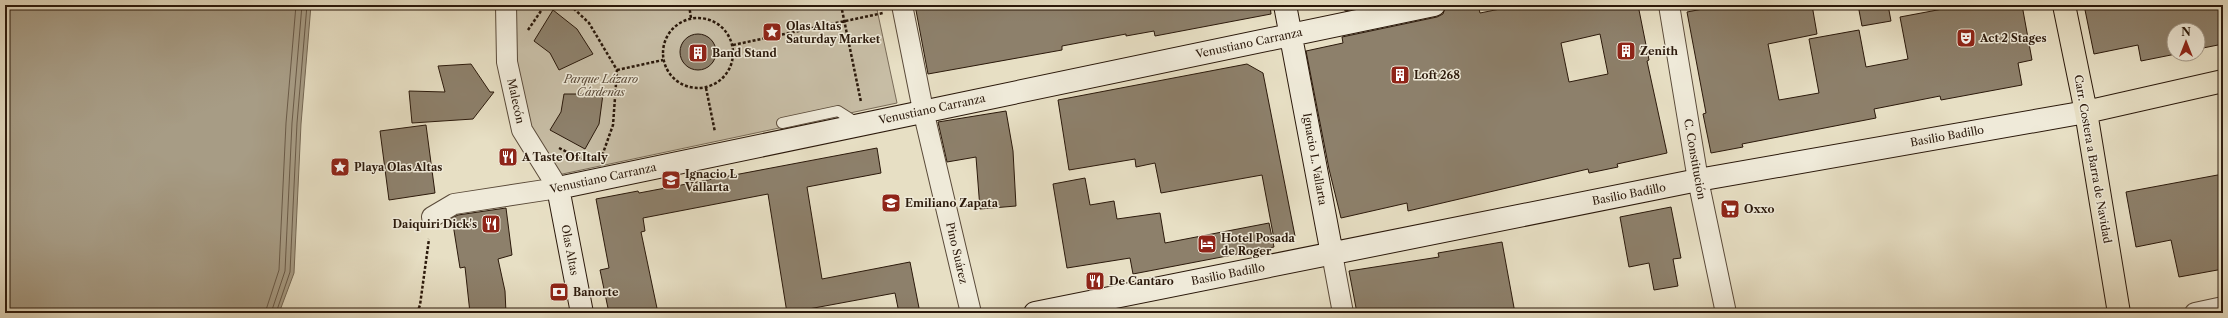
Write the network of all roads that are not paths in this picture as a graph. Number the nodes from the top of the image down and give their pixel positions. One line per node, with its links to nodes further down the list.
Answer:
1 (506, 5): 14 (street, Malecón)
2 (1285, 5): 7 (street, Ignacio L. Vallarta)
3 (1434, 5): 7 (street, Venustiano Carranza)
4 (1668, 5): 13 (street, C. Constitución)
5 (2064, 5): 10 (main road, Carr. Costera a Barra de Navidad)
6 (902, 7): 9 (street, Pino Suárez)
7 (1292, 35): 9 (street, Venustiano Carranza); 16 (street, Ignacio L. Vallarta)
8 (2223, 81): 10 (main road, Basilio Badillo)
9 (923, 110): 12 (street, Venustiano Carranza); 19 (street, Pino Suárez)
10 (2086, 112): 13 (street, Basilio Badillo); 23 (main road, Carr. Costera a Barra de Navidad)
11 (782, 123): 12 (lane)
12 (862, 124): 14 (street, Venustiano Carranza)
13 (1698, 180): 16 (street, Basilio Badillo); 22 (street, C. Constitución)
14 (558, 188): 15 (street, Venustiano Carranza); 18 (street, Olas Altas)
15 (432, 217)
16 (1332, 254): 20 (street, Basilio Badillo); 21 (street, Ignacio L. Vallarta)
17 (2223, 307): 24 (street)
18 (582, 313)
19 (971, 313)
20 (1035, 313)
21 (1343, 313)
22 (1726, 313)
23 (2119, 313)
24 (2195, 313)

